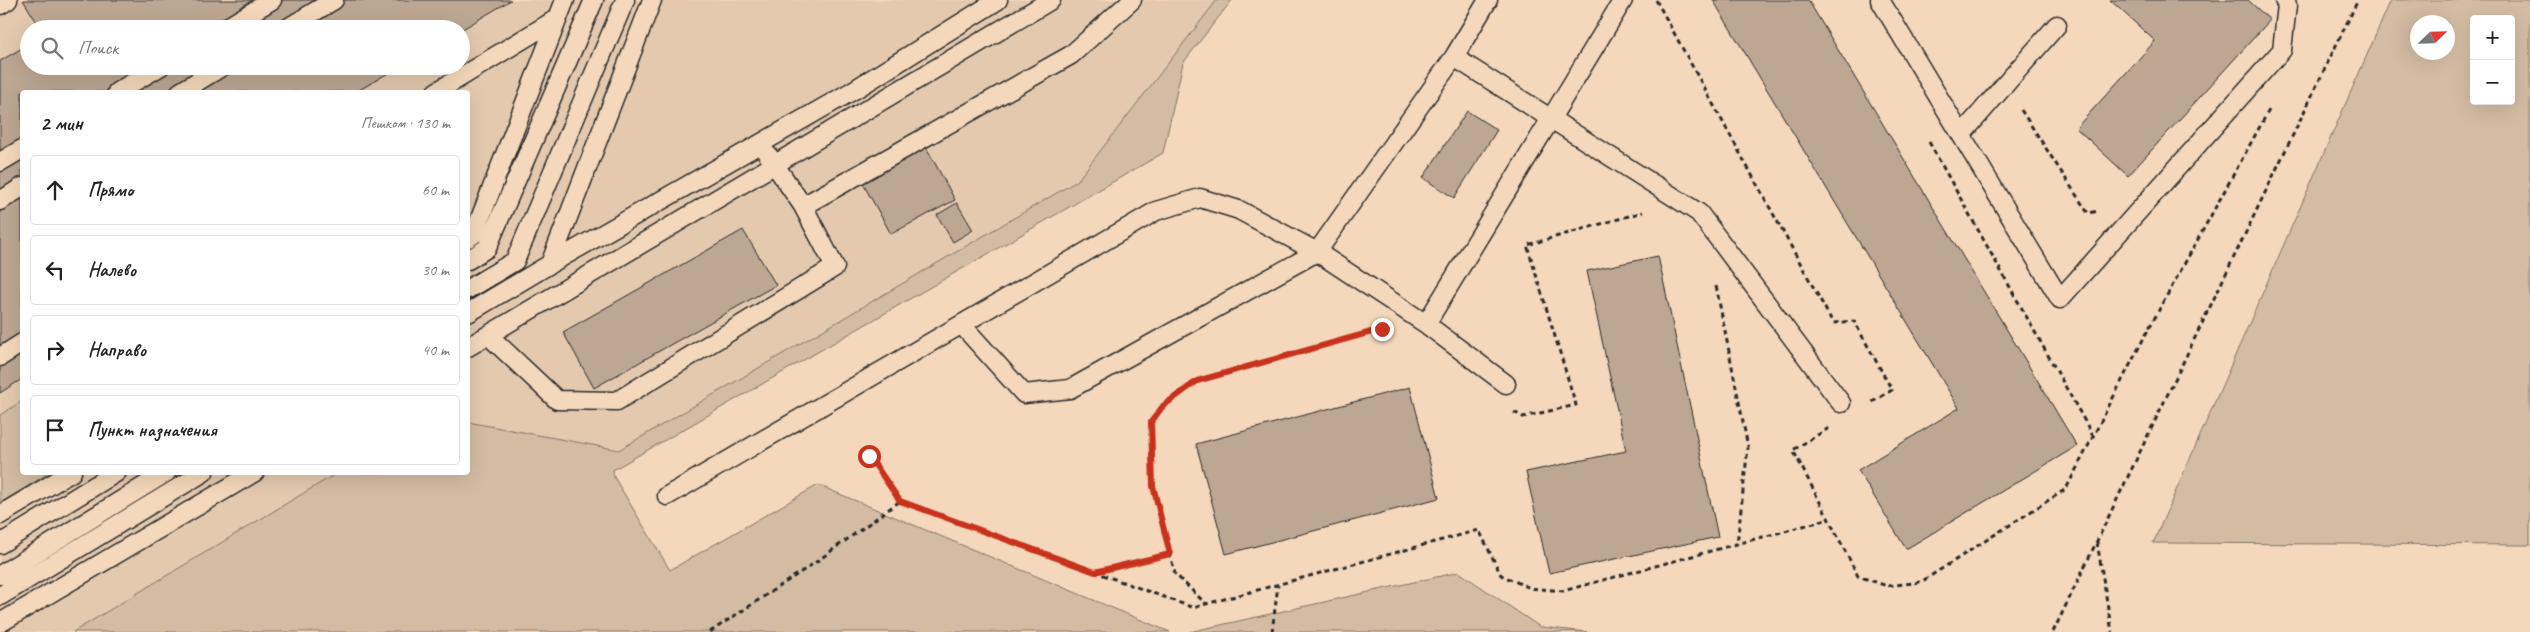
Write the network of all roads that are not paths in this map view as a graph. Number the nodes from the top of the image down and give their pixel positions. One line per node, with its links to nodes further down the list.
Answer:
1 (8, 0): 15 (lane)
2 (272, 0): 17 (lane)
3 (334, 0): 18 (lane)
4 (565, 0): 16 (lane)
5 (594, 0): 39 (lane)
6 (625, 0): 41 (lane)
7 (652, 0): 40 (lane)
8 (998, 0): 30 (lane)
9 (1050, 0): 33 (lane)
10 (1132, 0): 36 (lane)
11 (1488, 0): 20 (lane)
12 (1624, 0): 28 (lane)
13 (1880, 0): 29 (lane)
14 (2284, 0): 29 (lane)
15 (0, 6)
16 (558, 18): 21 (lane); 37 (lane)
17 (239, 20)
18 (301, 20)
19 (2057, 25): 29 (lane)
20 (1454, 57): 28 (lane); 38 (lane)
21 (470, 71)
22 (146, 75): 25 (lane)
23 (209, 75): 26 (lane)
24 (464, 75): 27 (lane)
25 (120, 90)
26 (183, 90)
27 (439, 90)
28 (1551, 119): 43 (lane); 50 (lane)
29 (1962, 134)
30 (760, 144): 33 (lane); 40 (lane)
31 (20, 150): 32 (lane)
32 (0, 162)
33 (774, 163): 36 (lane); 45 (lane)
34 (20, 188): 35 (lane)
35 (0, 201)
36 (803, 206): 45 (lane)
37 (470, 237)
38 (1317, 252): 43 (lane); 44 (lane); 44 (lane)
39 (470, 259)
40 (550, 264): 42 (lane)
41 (470, 288)
42 (470, 312)
43 (1426, 324): 49 (lane)
44 (962, 325): 56 (lane)
45 (488, 335): 47 (lane)
46 (20, 344): 48 (lane)
47 (470, 346)
48 (0, 357)
49 (1506, 384)
50 (1841, 403)
51 (67, 475): 57 (lane)
52 (112, 475): 58 (lane)
53 (162, 475): 59 (lane)
54 (199, 475): 60 (lane)
55 (250, 475): 61 (lane)
56 (667, 496)
57 (0, 515)
58 (0, 544)
59 (0, 575)
60 (0, 596)
61 (0, 623)

